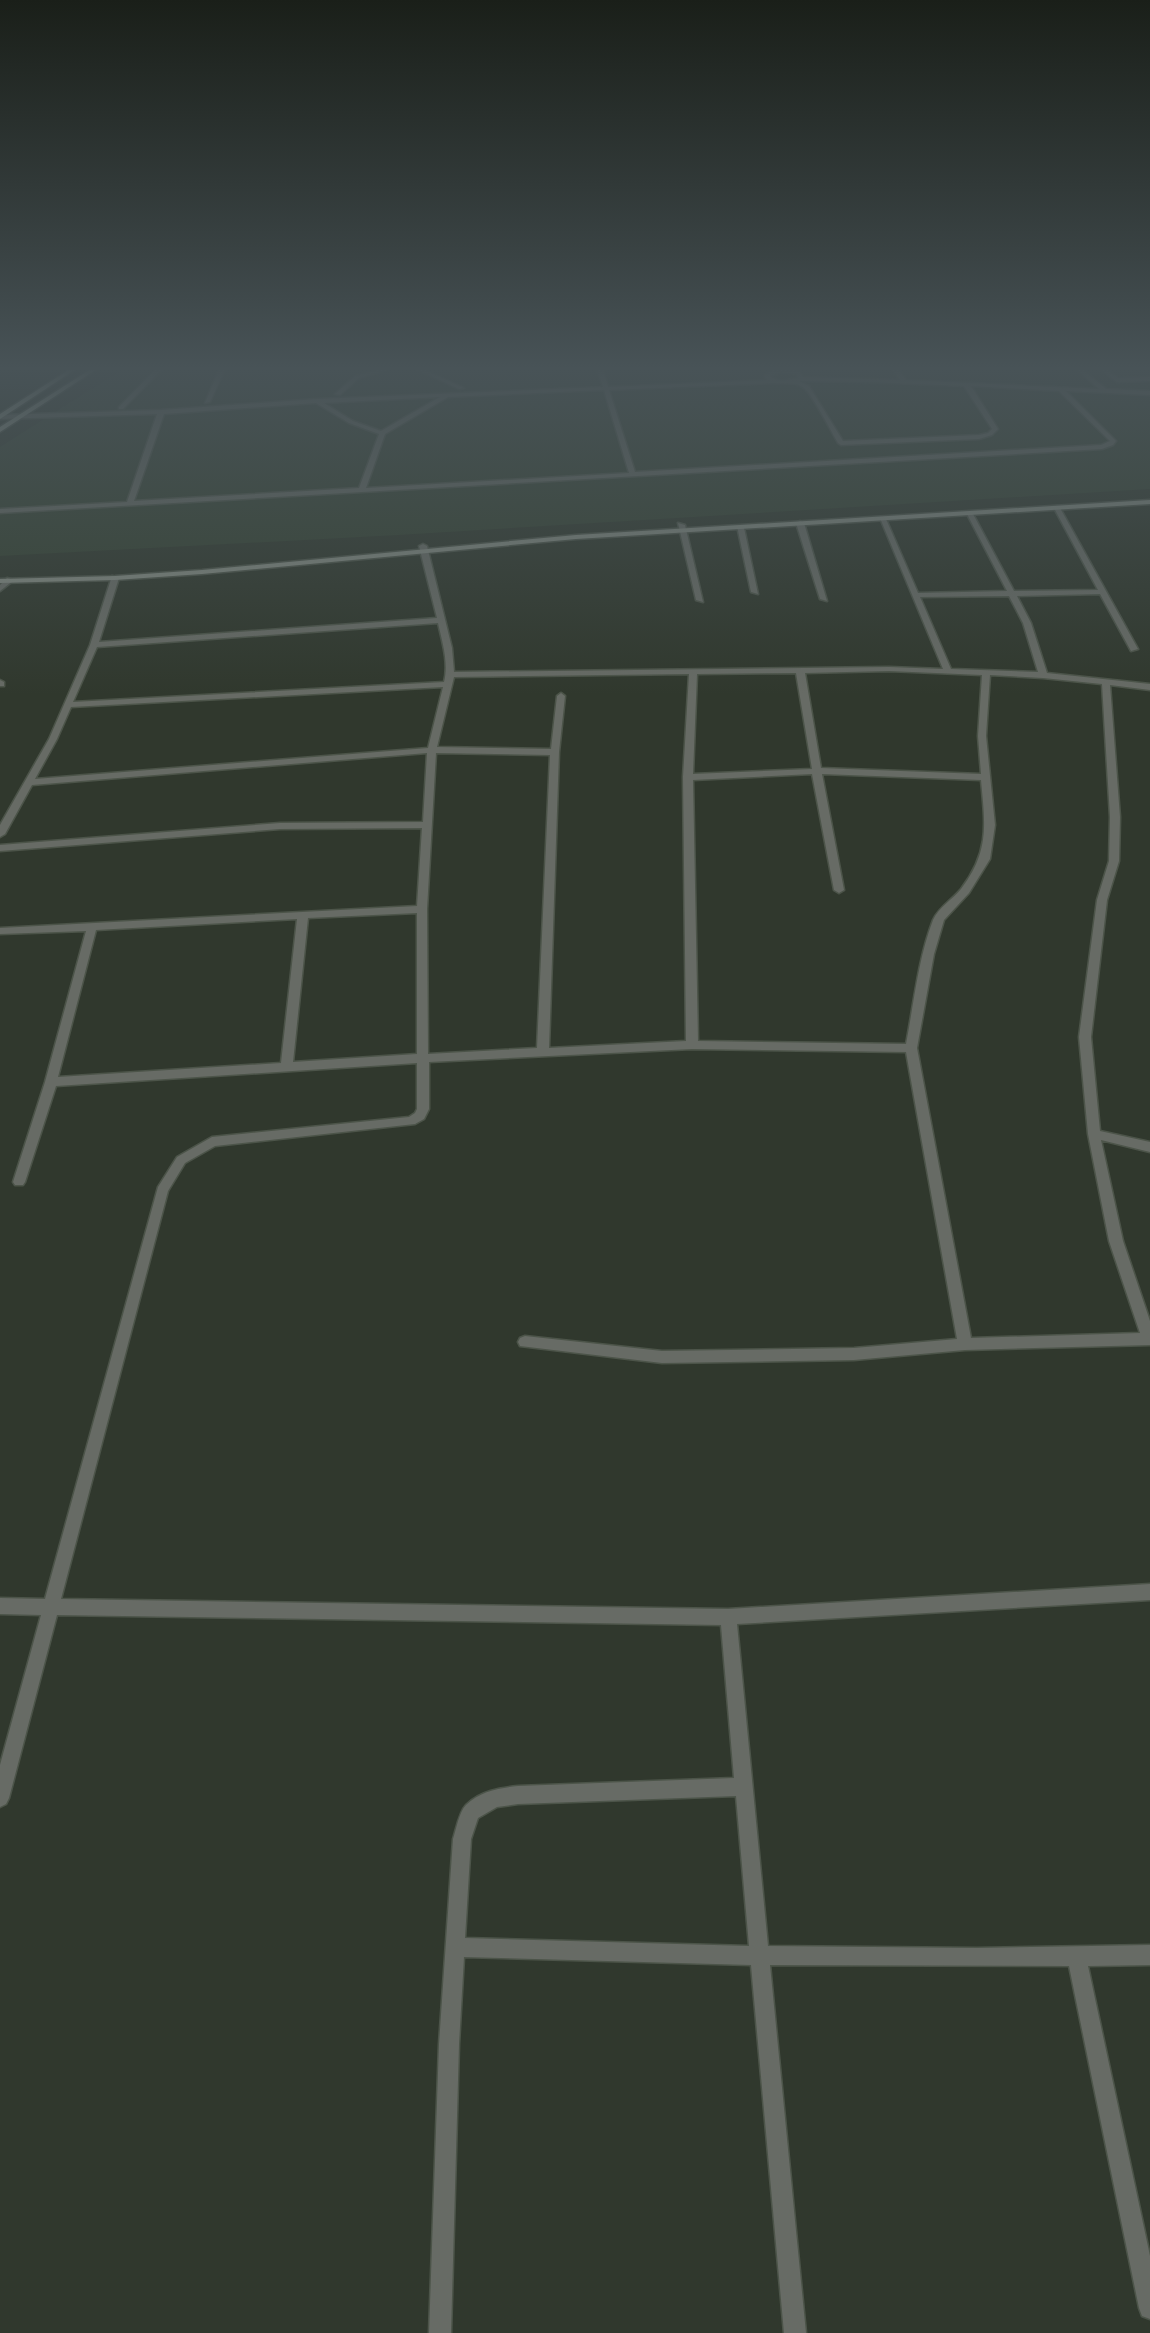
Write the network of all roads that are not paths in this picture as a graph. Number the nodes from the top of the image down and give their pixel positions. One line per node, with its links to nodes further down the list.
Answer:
1 (138, 478): 6 (street)
2 (366, 478): 4 (street)
3 (550, 478): 4 (street)
4 (362, 489): 6 (street)
5 (1150, 502): 7 (street)
6 (130, 503): 9 (street)
7 (1057, 508): 8 (street); 22 (street)
8 (1008, 510): 10 (street); 13 (street)
9 (0, 511)
10 (970, 514): 11 (street); 23 (street)
11 (882, 519): 12 (street); 24 (street)
12 (800, 523): 14 (street); 25 (street)
13 (682, 528): 14 (street); 15 (street); 26 (street)
14 (740, 528): 21 (street)
15 (424, 549): 16 (street); 17 (street); 27 (street)
16 (0, 574)
17 (115, 578): 18 (street); 28 (street)
18 (10, 580): 19 (street); 20 (street)
19 (0, 581)
20 (0, 589)
21 (755, 592)
22 (1104, 592): 23 (street); 29 (street)
23 (1011, 594): 24 (street); 34 (street)
24 (916, 595): 31 (street)
25 (824, 599)
26 (700, 600)
27 (441, 620): 28 (street); 35 (street)
28 (94, 645): 39 (street)
29 (1134, 649)
30 (800, 670): 31 (street); 32 (street); 42 (street)
31 (948, 671): 33 (street)
32 (692, 673): 35 (street); 43 (street)
33 (986, 674): 34 (street); 44 (street)
34 (1044, 675): 36 (street)
35 (449, 679): 39 (street); 40 (street)
36 (1106, 682): 37 (street); 60 (street)
37 (1150, 687)
38 (560, 696): 41 (street)
39 (68, 705): 45 (street)
40 (432, 750): 41 (street); 45 (street); 46 (street)
41 (556, 752): 56 (street)
42 (816, 771): 43 (street); 44 (street); 49 (street)
43 (688, 776): 54 (street)
44 (985, 777): 55 (street)
45 (30, 782): 47 (street)
46 (427, 825): 48 (street); 50 (street)
47 (0, 834)
48 (0, 848)
49 (839, 890)
50 (422, 909): 51 (street); 57 (street)
51 (304, 916): 52 (street); 58 (street)
52 (92, 927): 53 (street); 59 (street)
53 (0, 931)
54 (692, 1045): 55 (street); 56 (street)
55 (911, 1048): 65 (street)
56 (543, 1052): 57 (street)
57 (424, 1058): 58 (street); 68 (street)
58 (287, 1065): 59 (street)
59 (51, 1082): 62 (street)
60 (1094, 1134): 61 (street); 63 (street)
61 (1150, 1147)
62 (20, 1182)
63 (1149, 1339): 65 (street)
64 (525, 1342): 65 (street)
65 (965, 1344)
66 (1150, 1592): 69 (street)
67 (0, 1606): 68 (street)
68 (52, 1607): 69 (street); 71 (street)
69 (728, 1617): 70 (street)
70 (743, 1787): 72 (street); 74 (street)
71 (0, 1798)
72 (455, 1947): 74 (street); 77 (street)
73 (1150, 1955): 75 (street)
74 (759, 1956): 75 (street); 78 (street)
75 (1077, 1957): 76 (street)
76 (1150, 2308)
77 (440, 2333)
78 (794, 2333)

